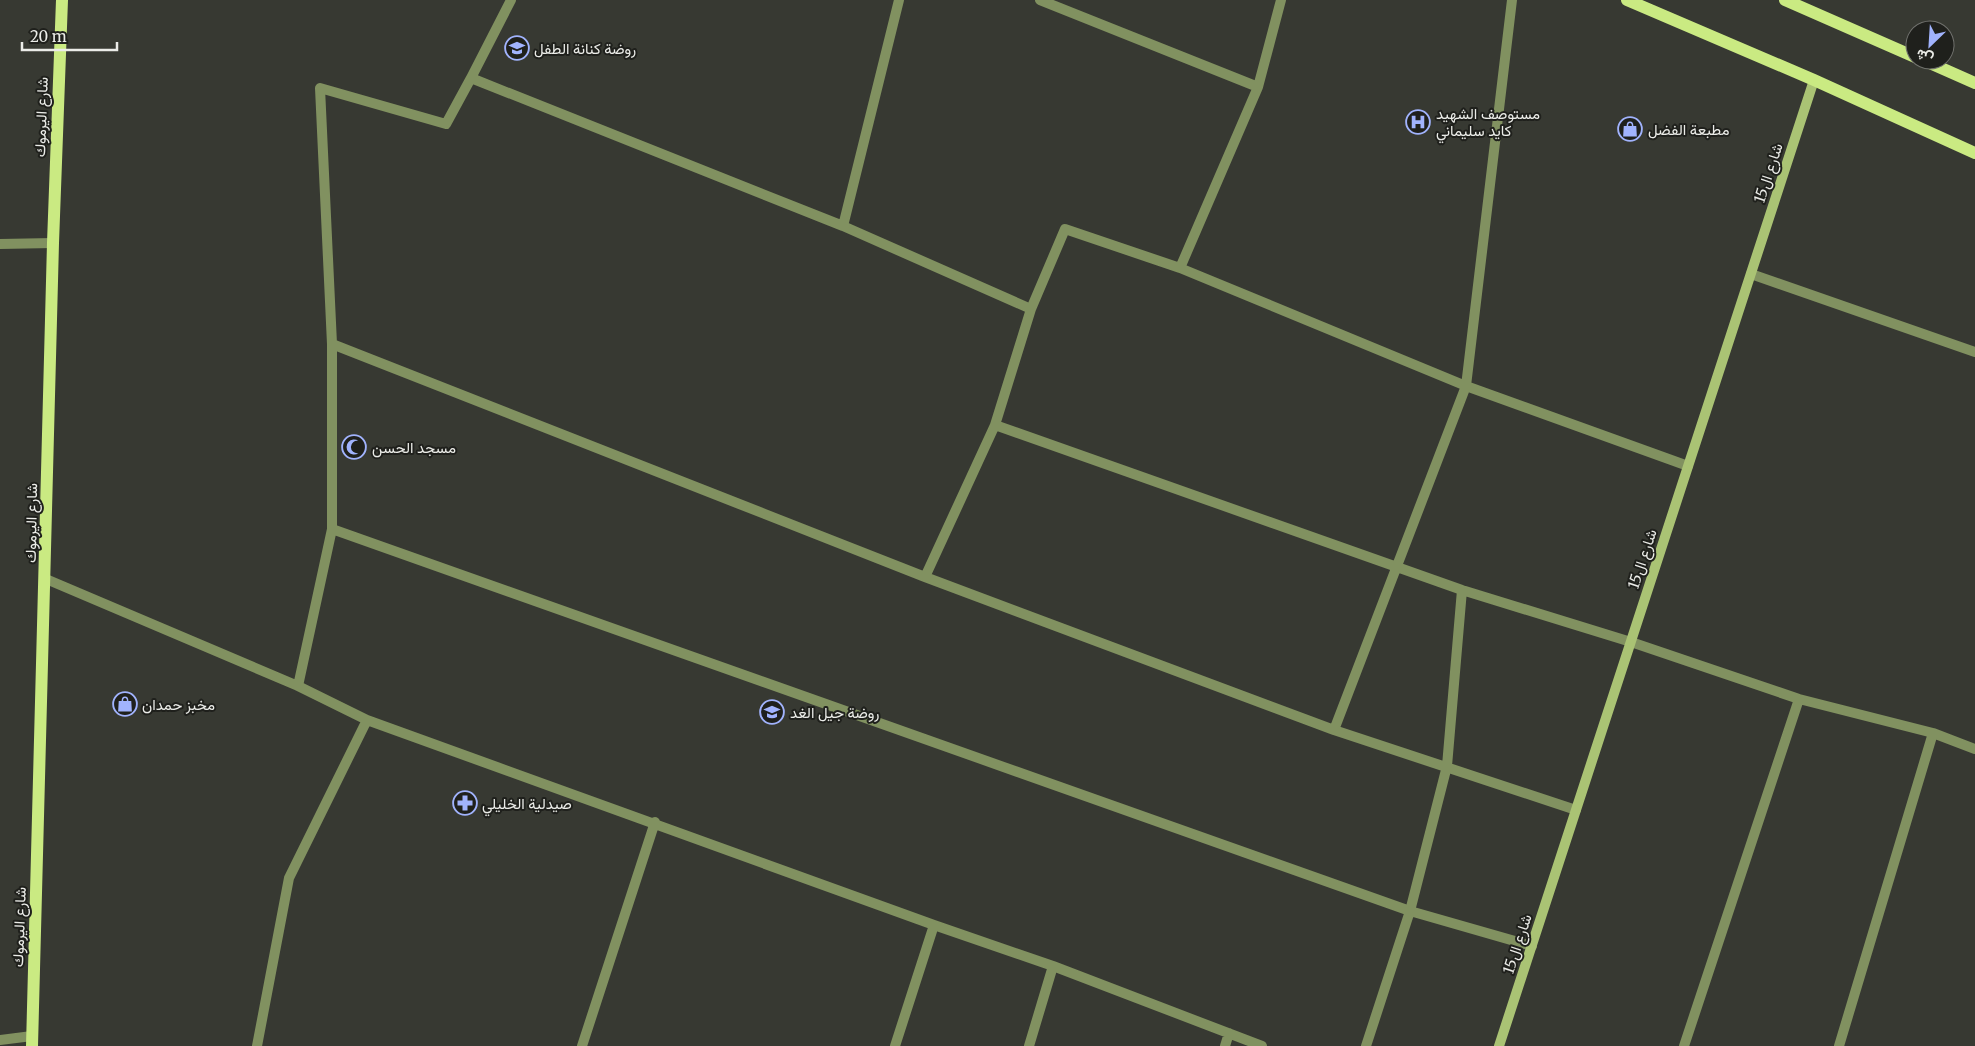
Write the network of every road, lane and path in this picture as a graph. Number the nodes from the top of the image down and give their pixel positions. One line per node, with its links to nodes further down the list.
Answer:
1 (62, 0): 17 (main road, شارع اليرموك)
2 (511, 0): 11 (street)
3 (899, 0): 16 (street)
4 (1040, 0): 14 (street)
5 (1281, 0): 14 (street)
6 (1512, 0): 24 (street)
7 (1627, 0): 12 (main road)
8 (1785, 0): 9 (main road)
9 (1905, 53)
10 (1945, 70): 13 (main road)
11 (472, 78): 16 (street); 22 (street)
12 (1814, 80): 15 (main road); 20 (main road, شارع ال15)
13 (1975, 83)
14 (1258, 87): 19 (street)
15 (1975, 153)
16 (843, 226): 21 (street)
17 (52, 243): 18 (street); 30 (main road, شارع اليرموك)
18 (0, 244)
19 (1180, 268): 21 (street); 24 (street)
20 (1751, 274): 23 (street); 26 (main road, شارع ال15)
21 (1031, 309): 25 (street)
22 (332, 344): 27 (street); 29 (street)
23 (1975, 352)
24 (1466, 386): 26 (street); 28 (street)
25 (995, 425): 28 (street); 29 (street)
26 (1688, 466): 32 (main road, شارع ال15)
27 (332, 529): 33 (street); 42 (street)
28 (1396, 566): 31 (street); 36 (street)
29 (925, 577): 36 (street)
30 (46, 579): 33 (street); 48 (main road, شارع اليرموك)
31 (1462, 590): 32 (street); 39 (street)
32 (1631, 642): 34 (street); 40 (main road, شارع ال15)
33 (298, 686): 35 (street)
34 (1799, 699): 37 (street); 57 (street)
35 (367, 720): 41 (street); 49 (street)
36 (1334, 730): 39 (street)
37 (1933, 733): 38 (street); 58 (street)
38 (1975, 749)
39 (1447, 766): 40 (street); 42 (street)
40 (1576, 810): 44 (main road, شارع ال15)
41 (655, 822): 43 (street); 50 (street)
42 (1410, 911): 44 (street); 55 (street)
43 (934, 925): 45 (street); 51 (street)
44 (1532, 946): 56 (main road, شارع ال15)
45 (1054, 966): 46 (street); 52 (street)
46 (1229, 1033): 53 (street); 54 (street)
47 (0, 1040): 48 (street)
48 (32, 1041)
49 (257, 1046)
50 (582, 1046)
51 (895, 1046)
52 (1030, 1046)
53 (1225, 1046)
54 (1262, 1046)
55 (1366, 1046)
56 (1499, 1046)
57 (1684, 1046)
58 (1839, 1046)

